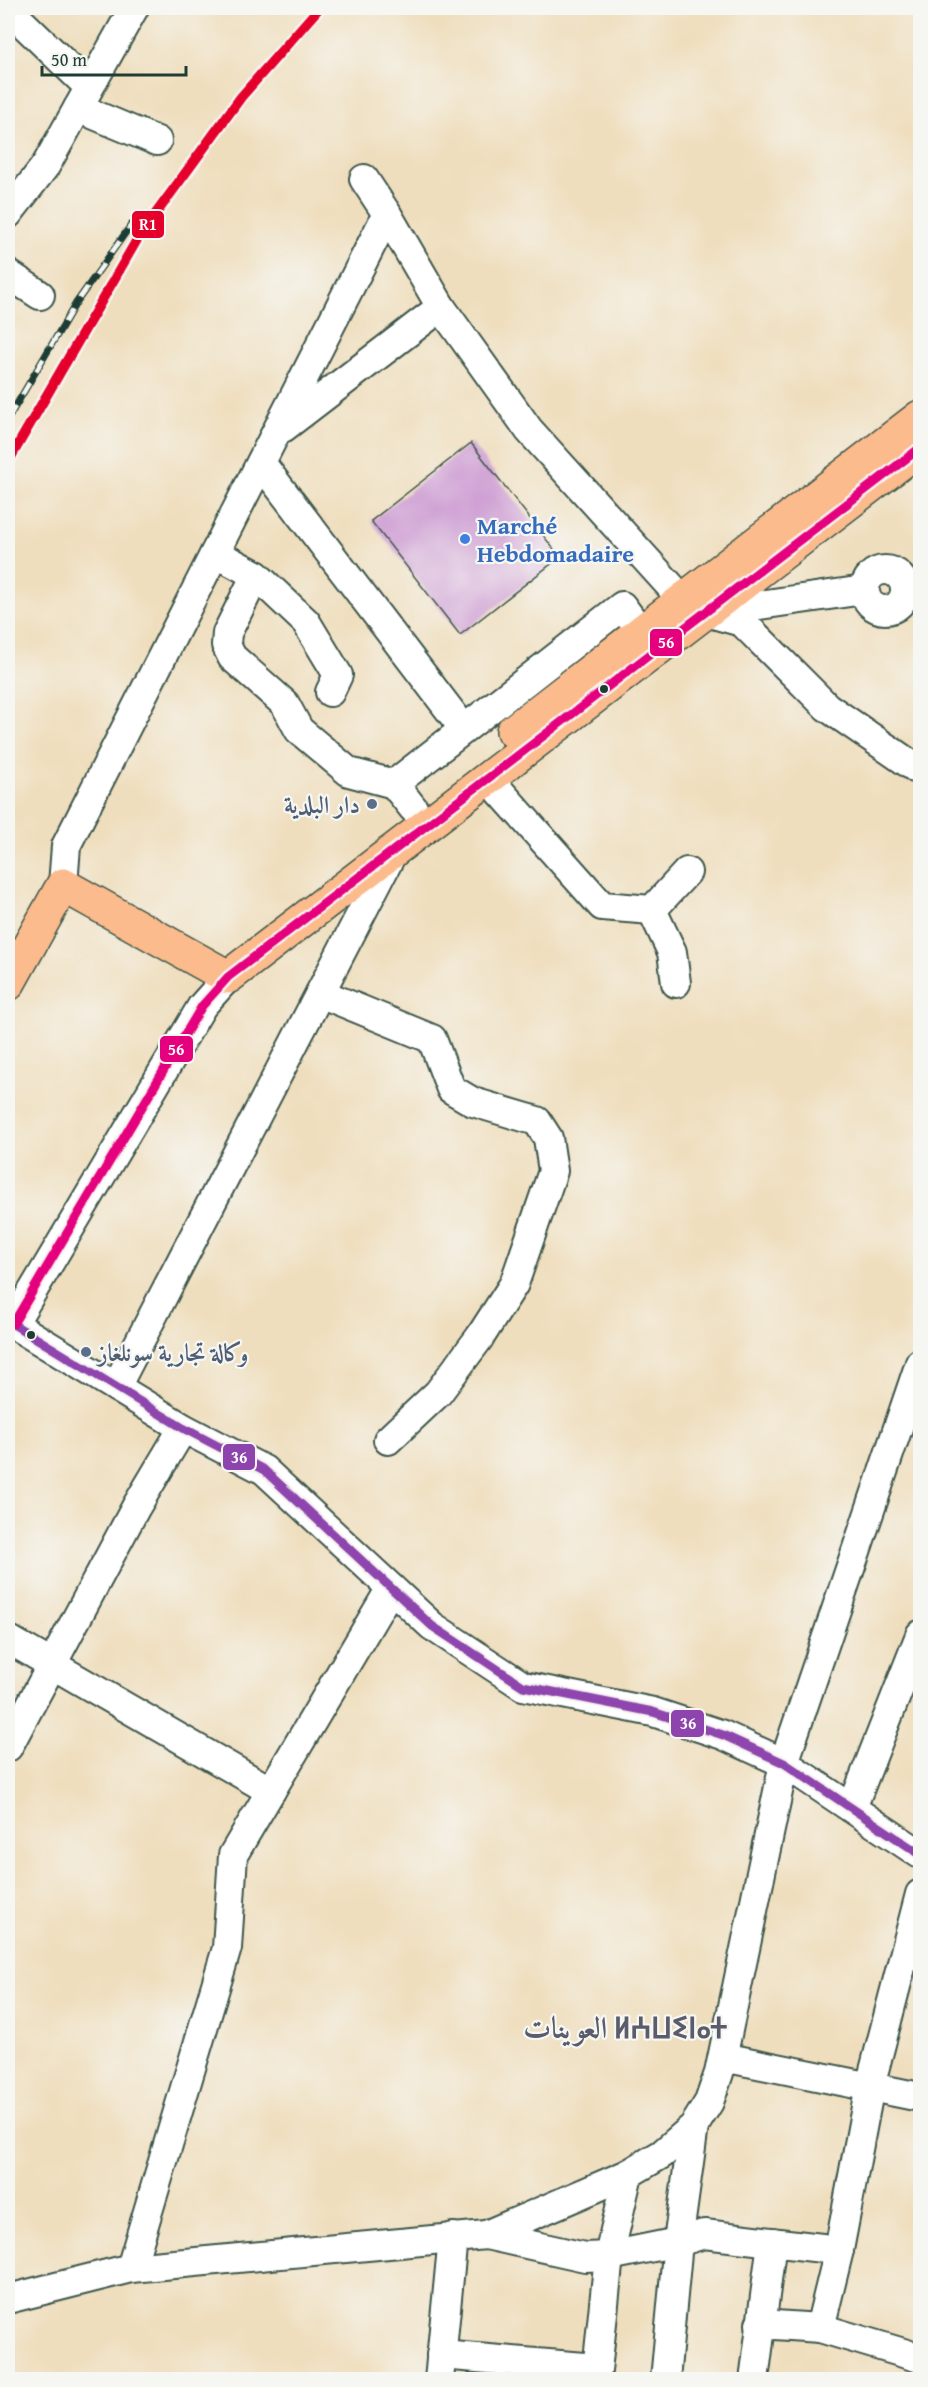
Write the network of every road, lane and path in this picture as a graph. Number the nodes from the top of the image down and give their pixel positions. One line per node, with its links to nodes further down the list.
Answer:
1 (134, 8): 3 (street)
2 (8, 9): 3 (street)
3 (84, 98): 4 (street); 6 (street)
4 (157, 141)
5 (364, 179): 7 (street)
6 (8, 214)
7 (387, 214): 10 (street); 12 (street)
8 (8, 274): 9 (street)
9 (40, 295)
10 (441, 307): 12 (street); 19 (street)
11 (921, 417): 15 (main road)
12 (276, 434): 14 (street)
13 (921, 448): 15 (main road)
14 (261, 463): 16 (street); 22 (street)
15 (867, 473): 19 (main road)
16 (215, 553): 17 (street); 28 (street)
17 (256, 575): 21 (street); 25 (street)
18 (864, 590): 19 (street)
19 (694, 606): 20 (main road); 23 (street); 24 (main road)
20 (641, 632): 22 (street); 25 (main road)
21 (330, 692)
22 (464, 729): 25 (street)
23 (921, 771)
24 (488, 778): 26 (main road); 29 (street)
25 (403, 796): 30 (main road)
26 (394, 850): 30 (main road); 33 (street)
27 (687, 872): 29 (street)
28 (63, 885): 30 (main road); 32 (main road)
29 (652, 910): 31 (street)
30 (218, 971): 34 (street)
31 (676, 983)
32 (8, 984)
33 (320, 993): 36 (street); 38 (street)
34 (10, 1323): 36 (street)
35 (921, 1363): 44 (street)
36 (116, 1387): 37 (street)
37 (183, 1428): 39 (street); 42 (street)
38 (388, 1440)
39 (391, 1588): 44 (street); 45 (street)
40 (921, 1635): 46 (street)
41 (8, 1639): 42 (street)
42 (51, 1664): 43 (street); 45 (street)
43 (8, 1747)
44 (784, 1763): 46 (street); 49 (street)
45 (271, 1791): 60 (street)
46 (852, 1808): 47 (street)
47 (921, 1854)
48 (921, 1894): 50 (street)
49 (723, 2057): 50 (street); 52 (street)
50 (870, 2086): 51 (street); 58 (street)
51 (921, 2097)
52 (694, 2126): 53 (street); 56 (street)
53 (628, 2174): 54 (street); 59 (street)
54 (486, 2235): 55 (street); 59 (street)
55 (453, 2237): 60 (street); 65 (street)
56 (678, 2241): 57 (street); 59 (street); 67 (street)
57 (772, 2242): 58 (street); 62 (street)
58 (839, 2250): 63 (street)
59 (609, 2256): 66 (street)
60 (131, 2268): 61 (street)
61 (8, 2299)
62 (760, 2324): 63 (street); 68 (street)
63 (820, 2328): 64 (street)
64 (921, 2358)
65 (440, 2367): 66 (street)
66 (596, 2374)
67 (665, 2379)
68 (753, 2379)

